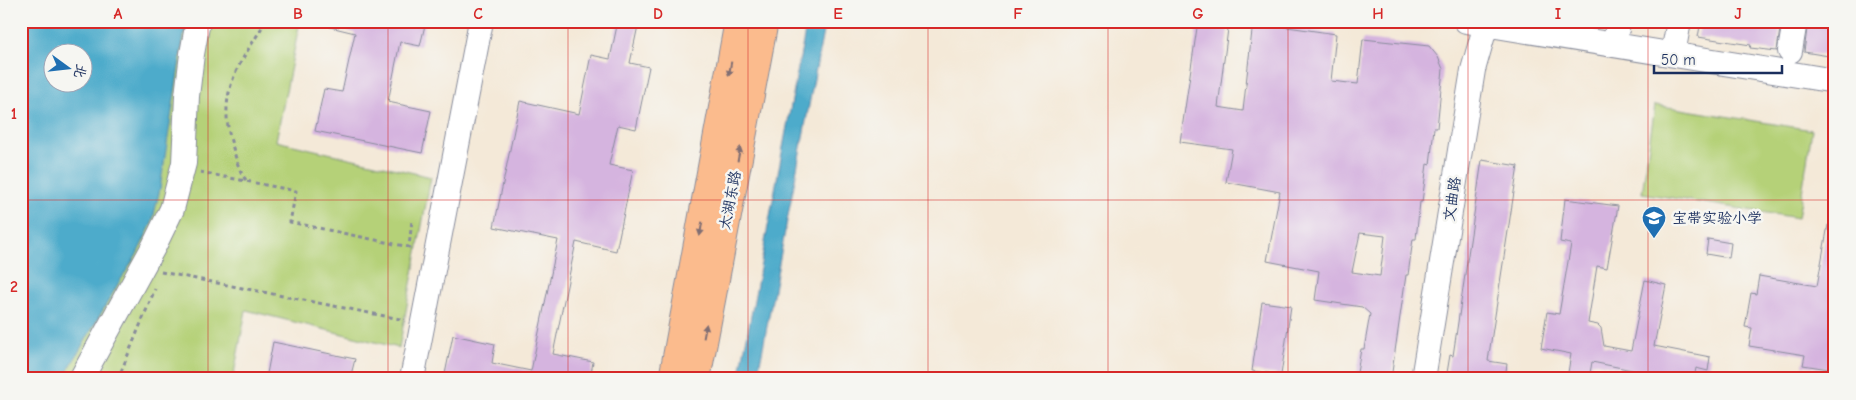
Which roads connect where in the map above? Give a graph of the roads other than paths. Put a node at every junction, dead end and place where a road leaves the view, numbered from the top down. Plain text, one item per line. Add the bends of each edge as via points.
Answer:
1 (198, 21) edge
2 (481, 21) edge
3 (739, 21) edge
4 (764, 21) edge
5 (1618, 21) edge
6 (1679, 21) edge
7 (1795, 21) edge
8 (1480, 22) edge
9 (1545, 27) edge
10 (1615, 45) junction
11 (1790, 51) dead end
12 (1673, 54) junction
13 (1835, 81) edge
14 (81, 379) edge
15 (412, 379) edge
16 (673, 379) edge
17 (696, 379) edge
18 (1422, 379) edge

1 - 14 street via 187,96 182,168 172,209 152,270
2 - 15 street
3 -> 16 main road, 太湖东路
17 -> 4 main road, 太湖东路
5 - 10 street
6 - 12 street
7 - 11 street
8 - 9 street
8 - 18 street, 文曲路
9 - 10 street
10 - 12 street
12 - 13 street

